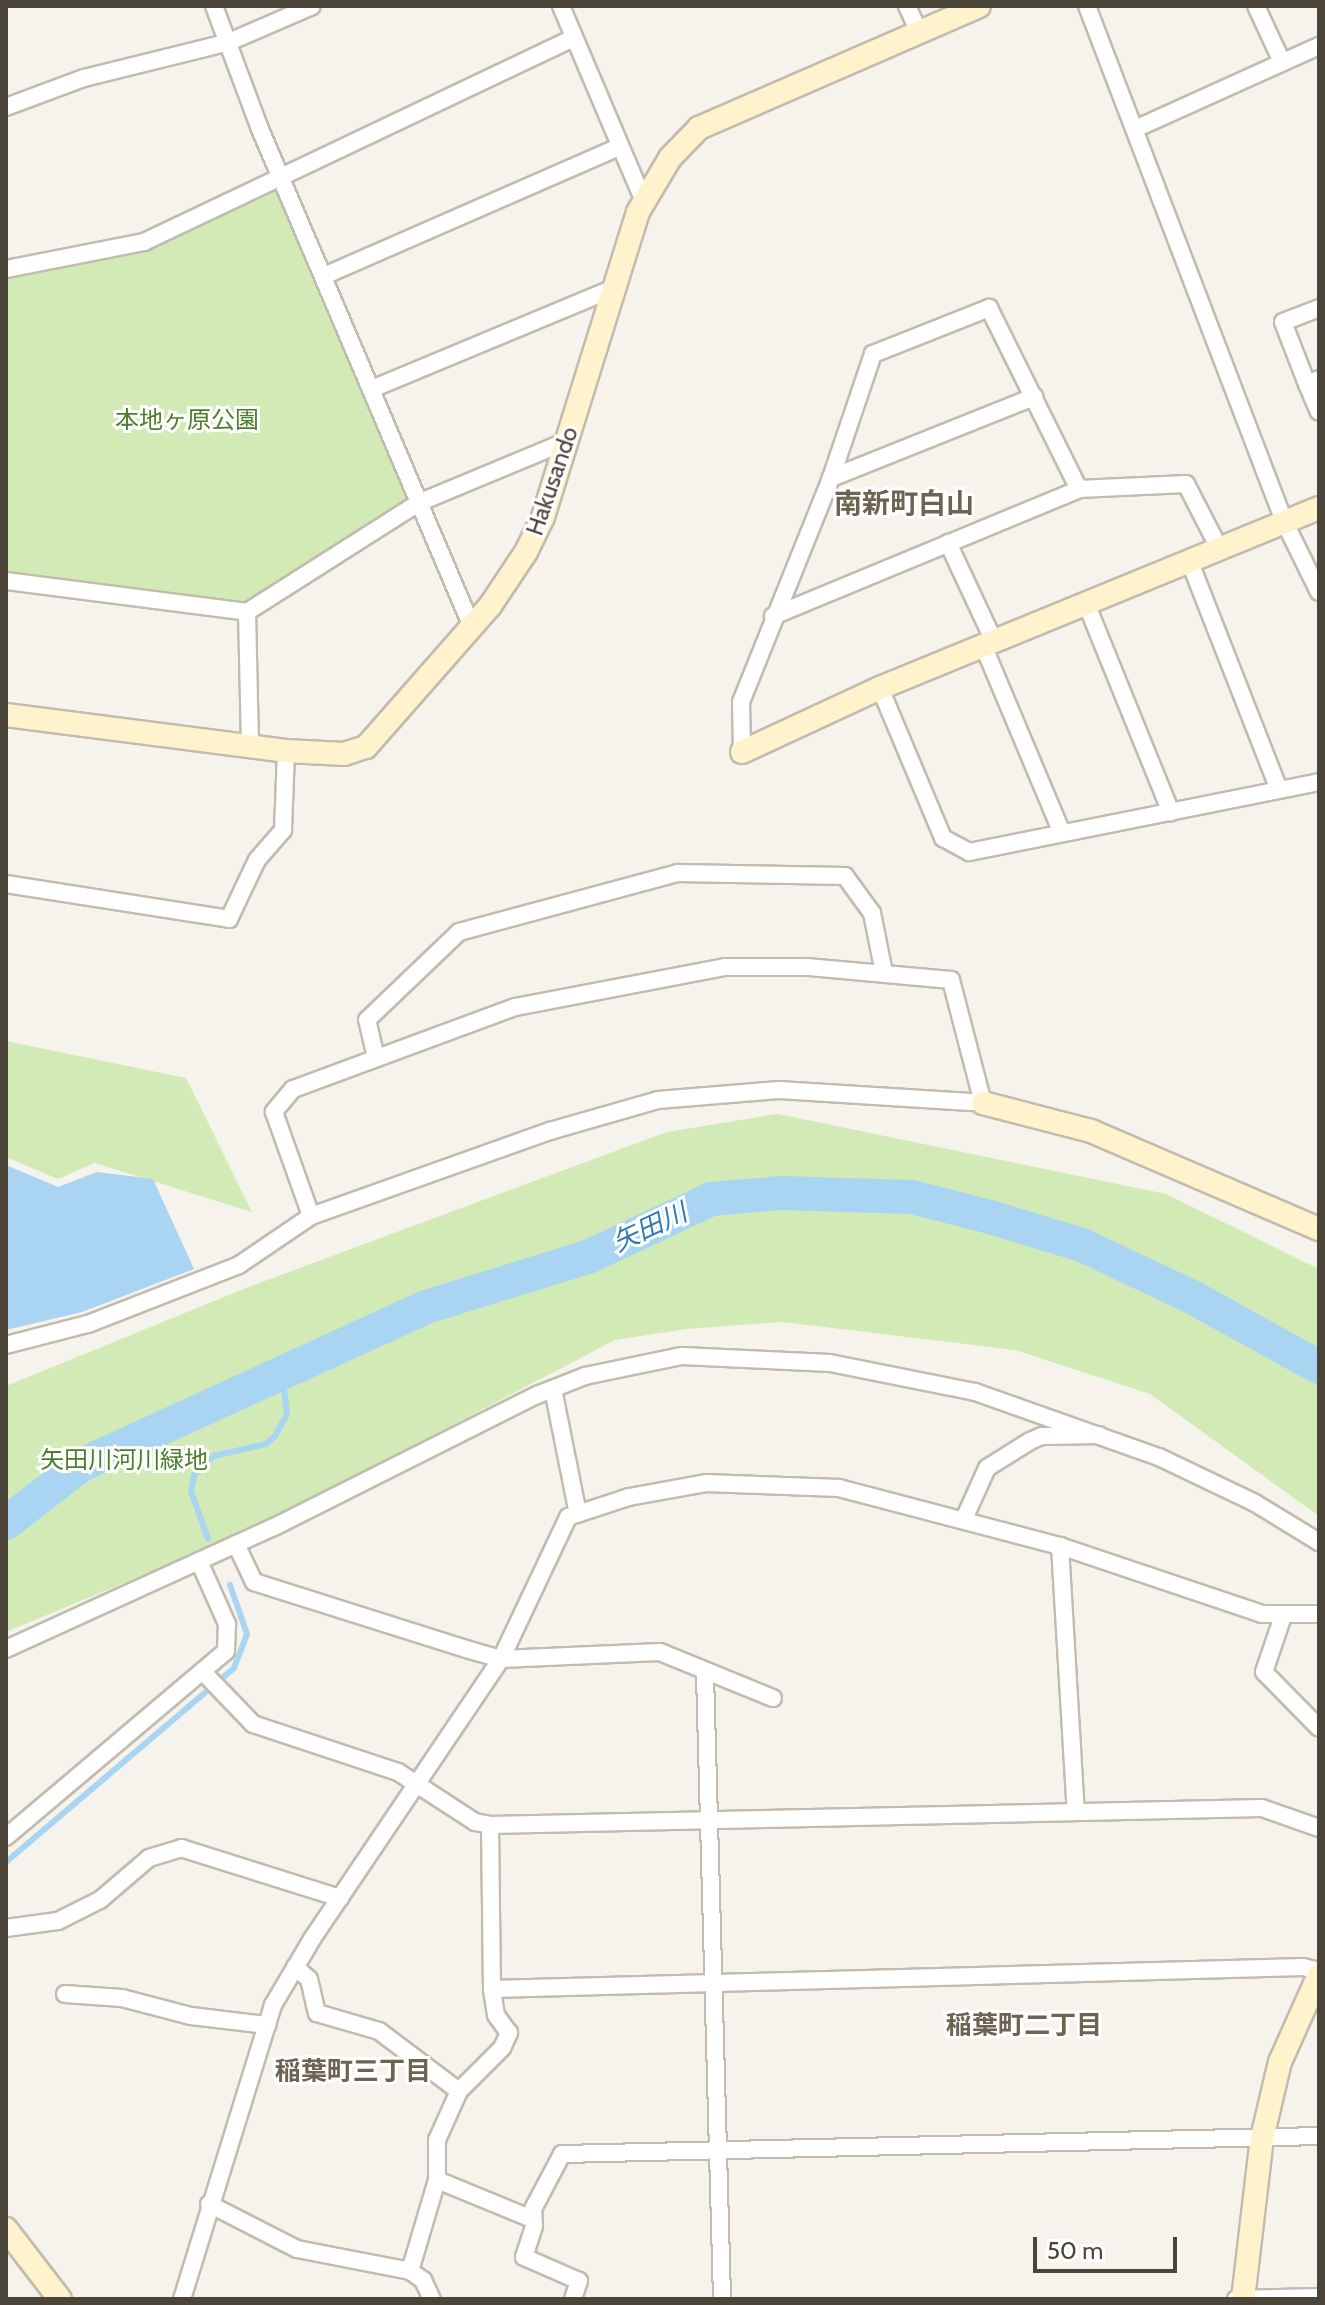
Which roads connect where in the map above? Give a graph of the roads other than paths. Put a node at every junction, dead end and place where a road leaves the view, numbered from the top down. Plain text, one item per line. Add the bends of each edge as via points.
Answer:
1 (214, 6) edge
2 (312, 6) edge
3 (561, 6) edge
4 (907, 6) edge
5 (979, 6) edge
6 (1087, 6) edge
7 (1256, 6) edge
8 (919, 32) junction
9 (574, 38) junction
10 (229, 42) junction
11 (1319, 46) edge
12 (1282, 62) junction
13 (6, 107) edge
14 (1135, 129) junction
15 (619, 147) junction
16 (284, 179) junction
17 (644, 202) junction
18 (6, 269) edge
19 (326, 275) junction
20 (614, 288) junction
21 (1319, 308) edge
22 (1313, 381) edge
23 (374, 388) junction
24 (1034, 397) junction
25 (1319, 412) edge
26 (567, 441) junction
27 (831, 478) junction
28 (1079, 489) junction
29 (418, 503) junction
30 (1319, 508) edge
31 (1284, 521) junction
32 (948, 543) junction
33 (1219, 548) junction
34 (1189, 560) junction
35 (6, 581) edge
36 (1319, 592) edge
37 (1086, 603) junction
38 (247, 612) junction
39 (773, 616) junction
40 (472, 627) junction
41 (988, 643) junction
42 (880, 688) junction
43 (6, 715) edge
44 (250, 743) junction
45 (286, 751) junction
46 (742, 752) joint
47 (1319, 782) edge
48 (1279, 790) junction
49 (1171, 812) junction
50 (1062, 833) junction
51 (6, 884) edge
52 (884, 973) junction
53 (376, 1058) junction
54 (983, 1103) junction
55 (311, 1216) junction
56 (1319, 1229) edge
57 (6, 1345) edge
58 (553, 1389) junction
59 (1101, 1434) junction
60 (578, 1514) junction
61 (964, 1519) junction
62 (1319, 1542) edge
63 (236, 1544) junction
64 (1060, 1546) junction
65 (199, 1561) junction
66 (1319, 1614) edge
67 (1283, 1616) junction
68 (6, 1649) edge
69 (501, 1659) junction
70 (705, 1674) junction
71 (206, 1676) junction
72 (773, 1698) dead end
73 (1319, 1728) edge
74 (416, 1783) junction
75 (1076, 1812) junction
76 (709, 1820) junction
77 (490, 1825) junction
78 (1319, 1828) edge
79 (6, 1837) edge
80 (340, 1898) junction
81 (6, 1928) edge
82 (295, 1967) junction
83 (1319, 1973) edge
84 (714, 1982) junction
85 (492, 1989) junction
86 (65, 1994) dead end
87 (267, 2025) junction
88 (459, 2091) junction
89 (1319, 2136) edge
90 (1262, 2138) junction
91 (720, 2150) junction
92 (437, 2180) junction
93 (209, 2204) junction
94 (532, 2219) junction
95 (6, 2229) edge
96 (410, 2271) junction
97 (1319, 2297) edge
98 (60, 2299) edge
99 (182, 2299) edge
100 (432, 2299) edge
101 (573, 2299) edge
102 (722, 2299) edge
103 (1236, 2299) edge
104 (1243, 2299) edge

1 - 10 street
2 - 10 street
3 - 9 street
4 - 8 street
5 - 8 street, Hakusando
6 - 14 street
7 - 12 street
8 - 17 street, Hakusando via 699,128 670,158
9 - 15 street
9 - 16 street
10 - 13 street via 84,78
10 - 16 street
11 - 12 street
12 - 14 street
14 - 31 street
15 - 17 street
15 - 19 street
16 - 18 street via 144,242
16 - 19 street
17 - 20 street, Hakusando
19 - 23 street
20 - 23 street
20 - 26 street, Hakusando
21 - 22 street via 1283,322
22 - 25 street
23 - 29 street
24 - 27 street
24 - 27 street via 989,308 888,348 873,354
24 - 28 street
26 - 29 street
26 - 40 street, Hakusando via 526,552
27 - 39 street
28 - 32 street
28 - 33 street via 1186,484
29 - 38 street
29 - 40 street
30 - 31 street
31 - 33 street
31 - 36 street
32 - 39 street
32 - 41 street
33 - 34 street
34 - 37 street
34 - 48 street
35 - 38 street
37 - 41 street
37 - 49 street
38 - 44 street
39 - 46 street via 741,702
40 - 45 street, Hakusando via 366,747 344,754
41 - 42 street
41 - 50 street
42 - 46 street
42 - 50 street via 943,838 969,852
43 - 44 street, Hakusando
44 - 45 street, Hakusando
45 - 51 street via 283,830 257,860 229,919
47 - 48 street
48 - 49 street
49 - 50 street
52 - 53 street via 725,967 515,1007
52 - 53 street via 872,913 845,876 678,873 459,932 367,1020
52 - 54 street via 951,980
53 - 55 street via 293,1089 274,1112
54 - 55 street via 779,1090 658,1100 550,1131
54 - 56 street via 1091,1131
55 - 57 street via 239,1265 88,1324
58 - 59 street via 585,1376 682,1356 777,1357 876,1370 975,1392
58 - 60 street
58 - 63 street
59 - 61 street via 1030,1441 987,1468
59 - 62 street via 1255,1503
60 - 61 street via 668,1488 762,1482 839,1488
60 - 69 street via 568,1517
61 - 64 street
63 - 65 street
63 - 69 street via 254,1582
64 - 67 street via 1262,1614
64 - 75 street
65 - 68 street
65 - 71 street via 229,1640
66 - 67 street
67 - 73 street via 1264,1672
69 - 70 street via 660,1652
69 - 74 street
70 - 72 street via 726,1676
70 - 76 street
71 - 74 street via 253,1724
71 - 79 street
74 - 77 street via 475,1822
74 - 80 street
75 - 76 street
75 - 78 street via 1262,1808
76 - 77 street
76 - 84 street
77 - 85 street
80 - 81 street via 181,1848 149,1858 100,1900 58,1921
80 - 82 street
82 - 87 street
82 - 88 street via 309,1979 317,2013 379,2031
83 - 84 street via 1303,1967
83 - 90 street via 1280,2062
84 - 85 street
84 - 91 street
85 - 88 street via 496,2015 509,2033 502,2048
86 - 87 street via 122,1998 191,2016
87 - 93 street
88 - 92 street via 437,2140
89 - 90 street
90 - 91 street
90 - 104 street
91 - 94 street via 562,2154 551,2168
91 - 102 street
92 - 94 street
92 - 96 street
93 - 96 street via 297,2249
93 - 99 street
94 - 101 street via 524,2257 579,2281
95 - 98 street
96 - 100 street via 423,2280
97 - 104 street
103 - 104 street

